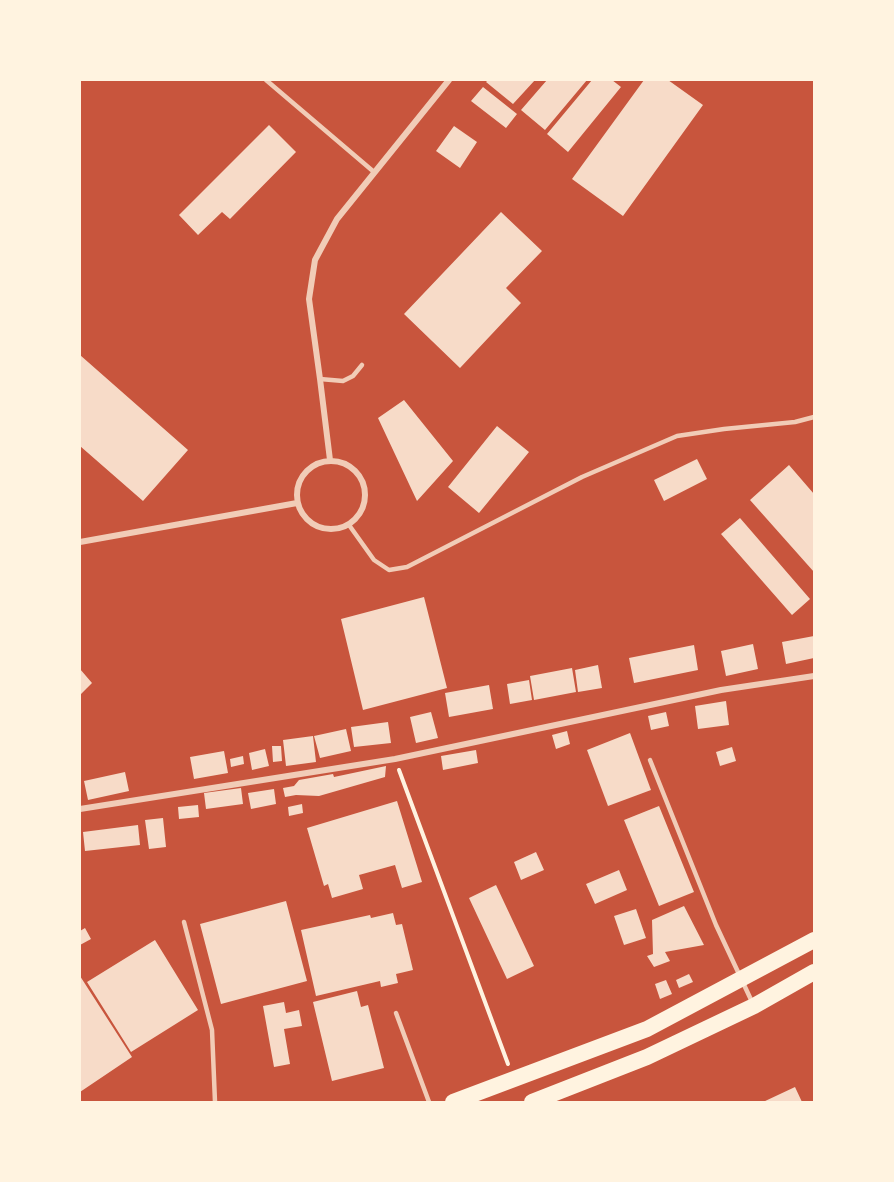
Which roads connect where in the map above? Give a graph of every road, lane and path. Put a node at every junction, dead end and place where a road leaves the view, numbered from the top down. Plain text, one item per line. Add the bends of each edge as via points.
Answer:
1 (266, 80) edge
2 (449, 80) edge
3 (374, 172) junction
4 (362, 365) dead end
5 (320, 379) junction
6 (814, 417) edge
7 (330, 460) junction
8 (297, 503) junction
9 (349, 525) junction
10 (80, 542) edge
11 (814, 676) edge
12 (395, 759) junction
13 (650, 760) dead end
14 (80, 809) edge
15 (184, 922) dead end
16 (814, 940) edge
17 (814, 972) edge
18 (742, 979) junction
19 (754, 1006) junction
20 (396, 1013) dead end
21 (513, 1079) junction
22 (215, 1102) edge
23 (429, 1102) edge
24 (453, 1102) edge
25 (532, 1102) edge

1 - 3 lane
2 - 3 street
3 - 5 street via 337,219 315,260 309,299
4 - 5 lane via 343,381
5 - 7 street
6 - 9 lane via 677,436 582,477 407,567 389,570 374,560
7 - 8 street via 304,474
7 - 9 street via 352,467 364,485 363,508
8 - 9 street via 302,515 323,529
8 - 10 street
11 - 12 street via 721,690
12 - 14 street
12 - 21 path
13 - 18 lane via 716,925
15 - 22 lane via 212,1030
16 - 18 highway
17 - 19 highway
18 - 19 lane
18 - 21 highway via 647,1029
19 - 25 highway via 647,1057
20 - 23 lane
21 - 24 highway

